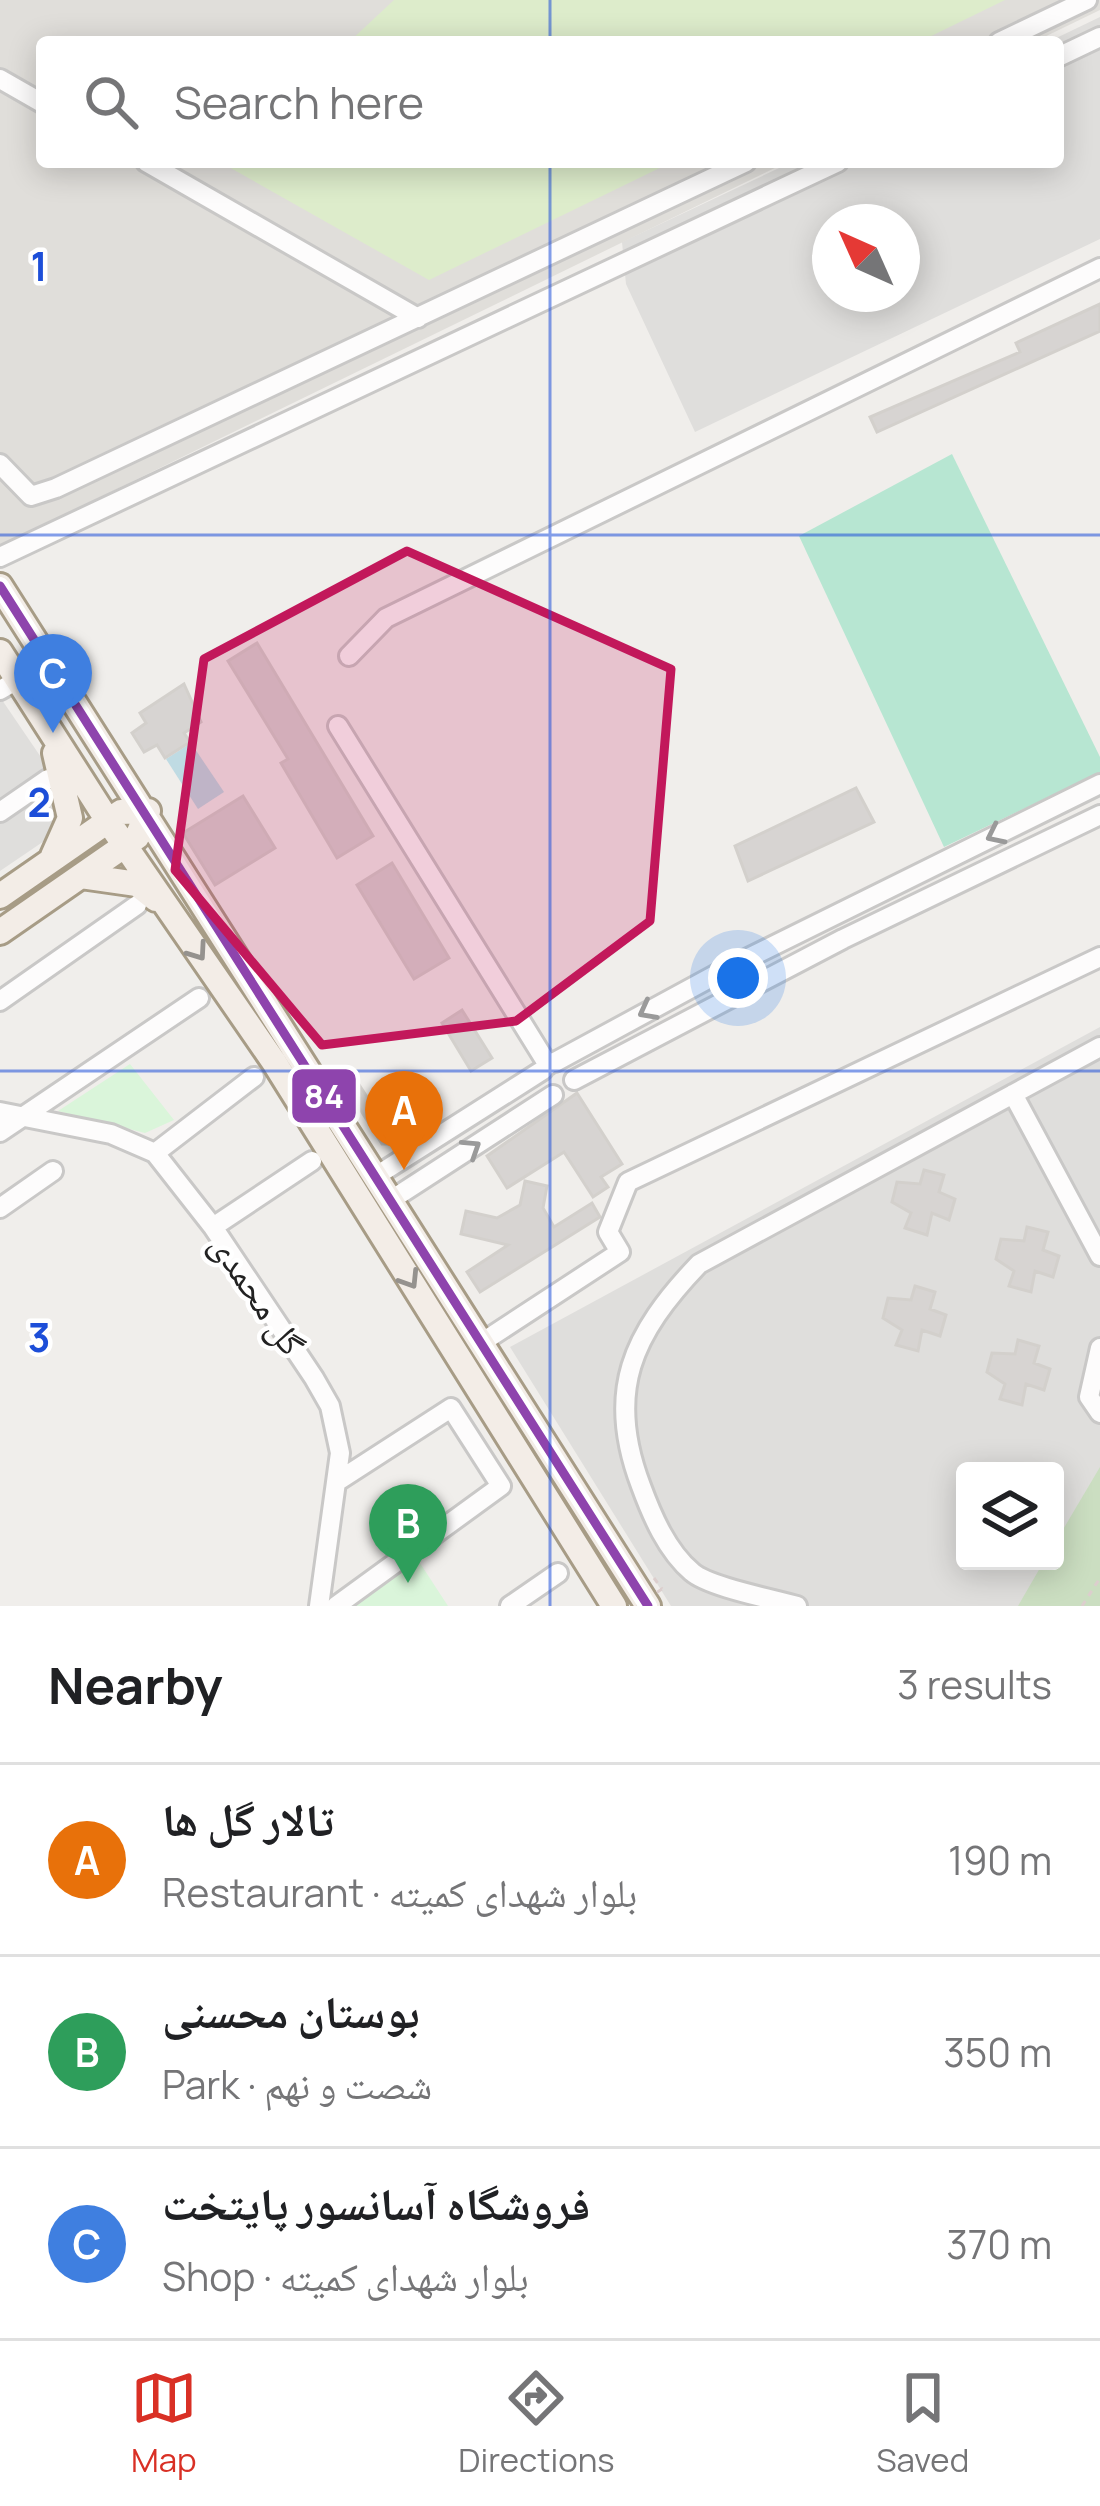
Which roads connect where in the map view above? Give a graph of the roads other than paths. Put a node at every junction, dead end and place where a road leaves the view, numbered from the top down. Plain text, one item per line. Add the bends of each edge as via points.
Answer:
1 (1087, 0) edge
2 (1012, 36) edge
3 (1100, 38) edge
4 (1064, 54) edge
5 (0, 79) edge
6 (36, 100) edge
7 (156, 168) edge
8 (733, 168) edge
9 (825, 168) edge
10 (1100, 268) edge
11 (418, 318) junction
12 (0, 464) edge
13 (0, 557) edge
14 (0, 586) edge
15 (0, 652) edge
16 (349, 656) dead end
17 (338, 726) dead end
18 (50, 734) junction
19 (48, 779) dead end
20 (1100, 784) edge
21 (148, 811) junction
22 (0, 812) edge
23 (1100, 815) edge
24 (102, 826) junction
25 (119, 850) junction
26 (47, 864) junction
27 (81, 876) junction
28 (0, 896) edge
29 (137, 905) dead end
30 (166, 906) junction
31 (842, 910) junction
32 (0, 932) edge
33 (853, 934) junction
34 (1100, 957) edge
35 (200, 998) dead end
36 (0, 1001) edge
37 (1100, 1047) edge
38 (549, 1066) junction
39 (254, 1077) dead end
40 (574, 1080) junction
41 (1013, 1094) junction
42 (553, 1095) junction
43 (0, 1112) edge
44 (20, 1118) junction
45 (0, 1132) edge
46 (155, 1153) junction
47 (311, 1161) dead end
48 (53, 1172) dead end
49 (376, 1176) junction
50 (391, 1200) junction
51 (0, 1208) edge
52 (213, 1227) junction
53 (1100, 1256) edge
54 (481, 1343) junction
55 (1100, 1348) edge
56 (1100, 1413) edge
57 (338, 1481) junction
58 (558, 1573) dead end
59 (753, 1593) junction
60 (655, 1598) edge
61 (319, 1606) edge
62 (336, 1606) edge
63 (510, 1606) edge
64 (614, 1606) edge
65 (732, 1606) edge
66 (797, 1606) edge

1 - 2 street
3 - 4 street
5 - 6 street
7 - 11 street
8 - 11 street
9 - 13 street
10 - 16 street via 386,618
11 - 12 street via 56,488 31,496
14 - 21 main road
15 - 18 main road
17 - 38 street
18 - 24 main road
18 - 26 main road via 70,827
19 - 22 street
20 -> 31 street
21 - 24 main road via 121,812
21 - 25 main road via 137,837
21 - 49 main road
23 - 33 street
24 - 25 main road
24 - 26 main road
25 - 27 main road
25 - 30 main road
26 - 28 main road
27 - 30 main road via 137,884
27 - 32 main road
29 - 36 street
30 -> 64 main road via 274,1062
31 - 33 street
31 -> 38 street
33 - 40 street
34 - 54 street via 628,1182 608,1232 620,1252
35 - 44 street
37 - 41 street
38 - 40 street via 571,1069
38 - 42 street via 542,1085
38 - 49 street
39 - 46 street
40 - 42 street
41 - 53 street
41 - 59 street via 699,1264 656,1310 627,1371 624,1442 654,1522 694,1575
50 -> 42 street
43 - 44 street
44 - 45 street
44 - 46 street via 111,1134
46 - 52 street, گل محمدی
47 - 52 street
48 - 51 street
49 - 50 main road
50 - 54 main road
52 - 57 street, گل محمدی via 330,1406
54 - 60 main road
55 - 56 street via 1089,1397
57 - 61 street, گل محمدی
57 - 62 street via 451,1408 502,1486
58 - 63 street
59 - 65 street
59 - 66 street

